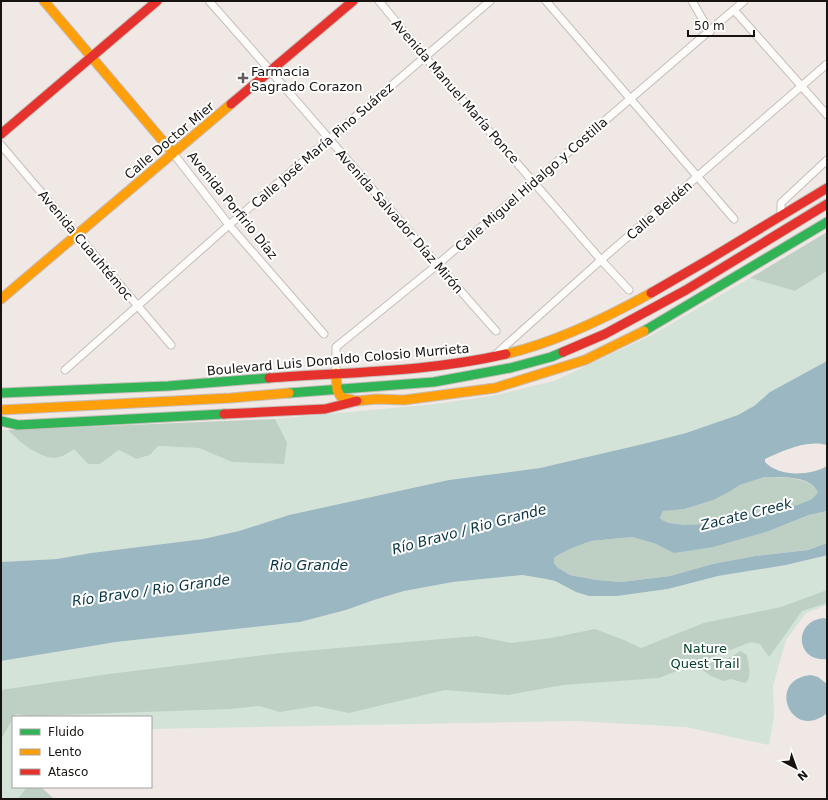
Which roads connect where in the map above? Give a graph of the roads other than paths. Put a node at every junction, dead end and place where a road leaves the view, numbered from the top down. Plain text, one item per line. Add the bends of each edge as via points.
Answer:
1 (44, 1) edge
2 (157, 1) edge
3 (209, 1) edge
4 (353, 1) edge
5 (379, 1) edge
6 (490, 1) edge
7 (546, 1) edge
8 (692, 1) edge
9 (744, 1) edge
10 (734, 10) junction
11 (710, 32) junction
12 (91, 56) junction
13 (425, 57) junction
14 (827, 64) edge
15 (271, 71) junction
16 (801, 86) junction
17 (630, 99) junction
18 (827, 115) edge
19 (1, 134) edge
20 (329, 139) junction
21 (1, 145) edge
22 (173, 153) junction
23 (827, 160) edge
24 (697, 177) junction
25 (534, 181) junction
26 (827, 188) edge
27 (827, 204) edge
28 (781, 215) junction
29 (734, 219) dead end
30 (827, 222) edge
31 (229, 225) junction
32 (77, 235) junction
33 (601, 260) junction
34 (437, 265) junction
35 (629, 290) dead end
36 (1, 299) edge
37 (137, 305) junction
38 (496, 331) dead end
39 (324, 334) dead end
40 (171, 344) dead end
41 (492, 357) junction
42 (65, 370) dead end
43 (336, 373) junction
44 (337, 390) junction
45 (1, 393) edge
46 (357, 402) junction
47 (1, 410) edge
48 (1, 421) edge
49 (18, 425) junction
50 (1, 426) edge

1 - 12 main road, Avenida Porfirio Díaz
2 - 12 main road
3 - 15 street, Avenida Salvador Díaz Mirón
4 - 15 main road, Calle Doctor Mier
5 - 13 street, Avenida Manuel María Ponce
6 - 13 street, Calle José María Pino Suárez
7 - 17 street
8 - 11 street
9 - 10 street, Calle Miguel Hidalgo y Costilla
10 - 11 street, Calle Miguel Hidalgo y Costilla
10 - 16 street
11 - 17 street, Calle Miguel Hidalgo y Costilla
12 - 19 main road
12 - 22 main road, Avenida Porfirio Díaz
13 - 20 street, Calle José María Pino Suárez
13 - 25 street, Avenida Manuel María Ponce
14 - 16 street, Calle Beldén
15 - 20 street, Avenida Salvador Díaz Mirón
15 - 22 main road, Calle Doctor Mier
16 - 18 street
16 - 24 street, Calle Beldén
17 - 24 street
17 - 25 street, Calle Miguel Hidalgo y Costilla
20 - 31 street, Calle José María Pino Suárez
20 - 34 street, Avenida Salvador Díaz Mirón
21 - 32 street, Avenida Cuauhtémoc
22 - 31 street, Avenida Porfirio Díaz
22 - 32 main road, Calle Doctor Mier
23 - 28 street via 781,203
24 - 29 street
24 - 33 street, Calle Beldén
25 - 33 street, Avenida Manuel María Ponce
25 - 34 street, Calle Miguel Hidalgo y Costilla
26 - 28 main road, Boulevard Luis Donaldo Colosio Murrieta
27 - 44 main road via 636,318 551,357 452,380
28 - 41 main road, Boulevard Luis Donaldo Colosio Murrieta via 629,306 566,335
30 - 46 main road via 649,328 585,360 495,388 404,400 376,399
31 - 37 street, Calle José María Pino Suárez
31 - 39 street, Avenida Porfirio Díaz
32 - 36 main road, Calle Doctor Mier
32 - 37 street, Avenida Cuauhtémoc
33 - 35 street, Avenida Manuel María Ponce
33 - 41 street, Calle Beldén
34 - 38 street, Avenida Salvador Díaz Mirón
34 - 43 street, Calle Miguel Hidalgo y Costilla via 336,346
37 - 40 street, Avenida Cuauhtémoc
37 - 42 street, Calle José María Pino Suárez
41 - 43 main road, Boulevard Luis Donaldo Colosio Murrieta via 455,365
43 - 44 main road
43 - 45 main road, Boulevard Luis Donaldo Colosio Murrieta via 168,386
44 - 46 main road via 341,397
44 - 47 main road
46 - 49 main road via 325,409
48 - 49 main road
49 - 50 main road

